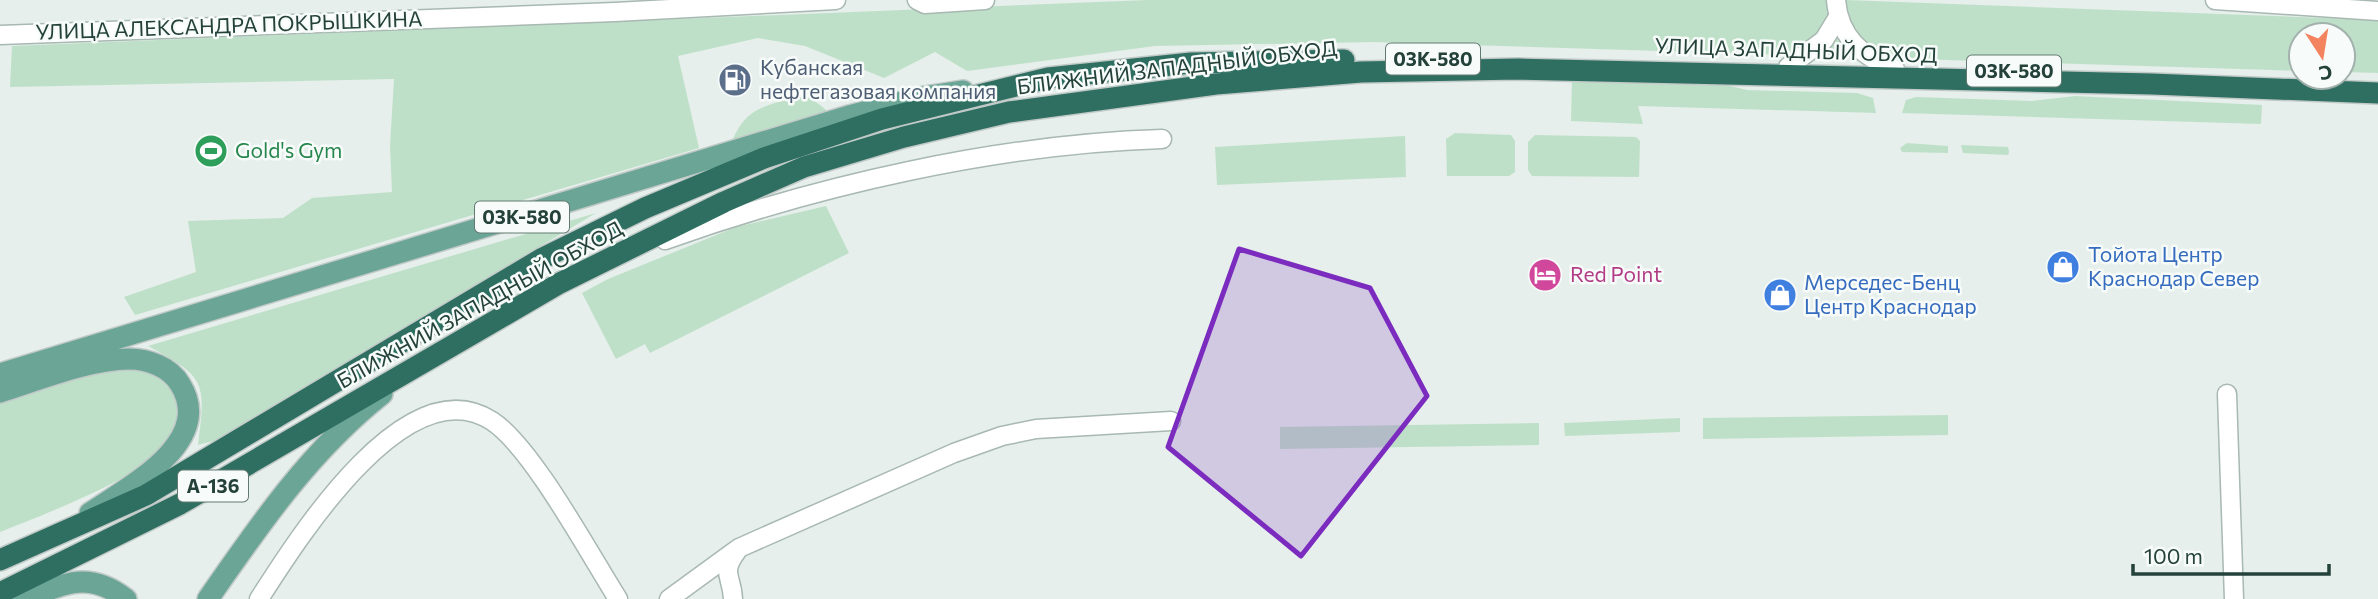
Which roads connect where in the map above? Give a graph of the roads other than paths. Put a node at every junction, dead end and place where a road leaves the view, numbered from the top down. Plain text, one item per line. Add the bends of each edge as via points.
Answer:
1 (836, 0) edge
2 (917, 0) edge
3 (985, 0) edge
4 (2215, 0) edge
5 (1837, 9) edge
6 (2378, 11) edge
7 (0, 35) edge
8 (1664, 62) joint
9 (1788, 67) junction
10 (1895, 69) junction
11 (1633, 70) joint
12 (1048, 78) junction
13 (2378, 81) edge
14 (2378, 93) edge
15 (1163, 139) dead end
16 (596, 264) junction
17 (402, 343) joint
18 (419, 365) junction
19 (0, 374) edge
20 (0, 392) edge
21 (2227, 394) dead end
22 (1171, 421) dead end
23 (51, 540) junction
24 (739, 548) junction
25 (0, 560) edge
26 (0, 593) edge
27 (23, 599) edge
28 (126, 599) edge
29 (208, 599) edge
30 (258, 599) edge
31 (618, 599) edge
32 (668, 599) edge
33 (733, 599) edge
34 (2234, 599) edge

1 - 7 street, УЛИЦА АЛЕКСАНДРА ПОКРЫШКИНА
2 - 3 street via 925,4
4 - 6 street
5 - 9 street via 1824,40
5 - 10 street via 1850,42 1875,62
8 - 9 highway, УЛИЦА ЗАПАДНЫЙ ОБХОД / 03К-580
8 - 12 highway, БЛИЖНИЙ ЗАПАДНЫЙ ОБХОД / 03К-580 via 1465,58 1203,63
9 - 10 highway, УЛИЦА ЗАПАДНЫЙ ОБХОД / 03К-580
10 - 13 highway, УЛИЦА ЗАПАДНЫЙ ОБХОД / 03К-580
11 - 14 highway, УЛИЦА ЗАПАДНЫЙ ОБХОД / 03К-580
11 - 16 highway, БЛИЖНИЙ ЗАПАДНЫЙ ОБХОД / 03К-580 via 1362,72 1216,84 1009,112 804,167
12 - 17 highway, 03К-580 via 882,119 705,181 541,259
12 - 19 main road, 03К-580 via 918,98 849,116
15 - 16 street via 1119,140 900,173 810,193
16 - 18 highway, БЛИЖНИЙ ЗАПАДНЫЙ ОБХОД / 03К-580
17 - 23 highway, А-136 via 146,495
18 - 26 highway, БЛИЖНИЙ ЗАПАДНЫЙ ОБХОД / А-136 via 180,504
18 - 29 main road, А-136 via 333,436 305,466
20 - 23 main road, А-136 via 99,363 133,359 167,370 184,389 187,413 177,446 147,475
21 - 34 street
22 - 24 street via 1069,425 1002,436 929,463
23 - 25 highway, А-136
24 - 32 street
24 - 33 street via 726,571
27 - 28 main road via 76,581 96,581
30 - 31 street via 303,532 374,452 426,414 454,410 494,422 525,454

